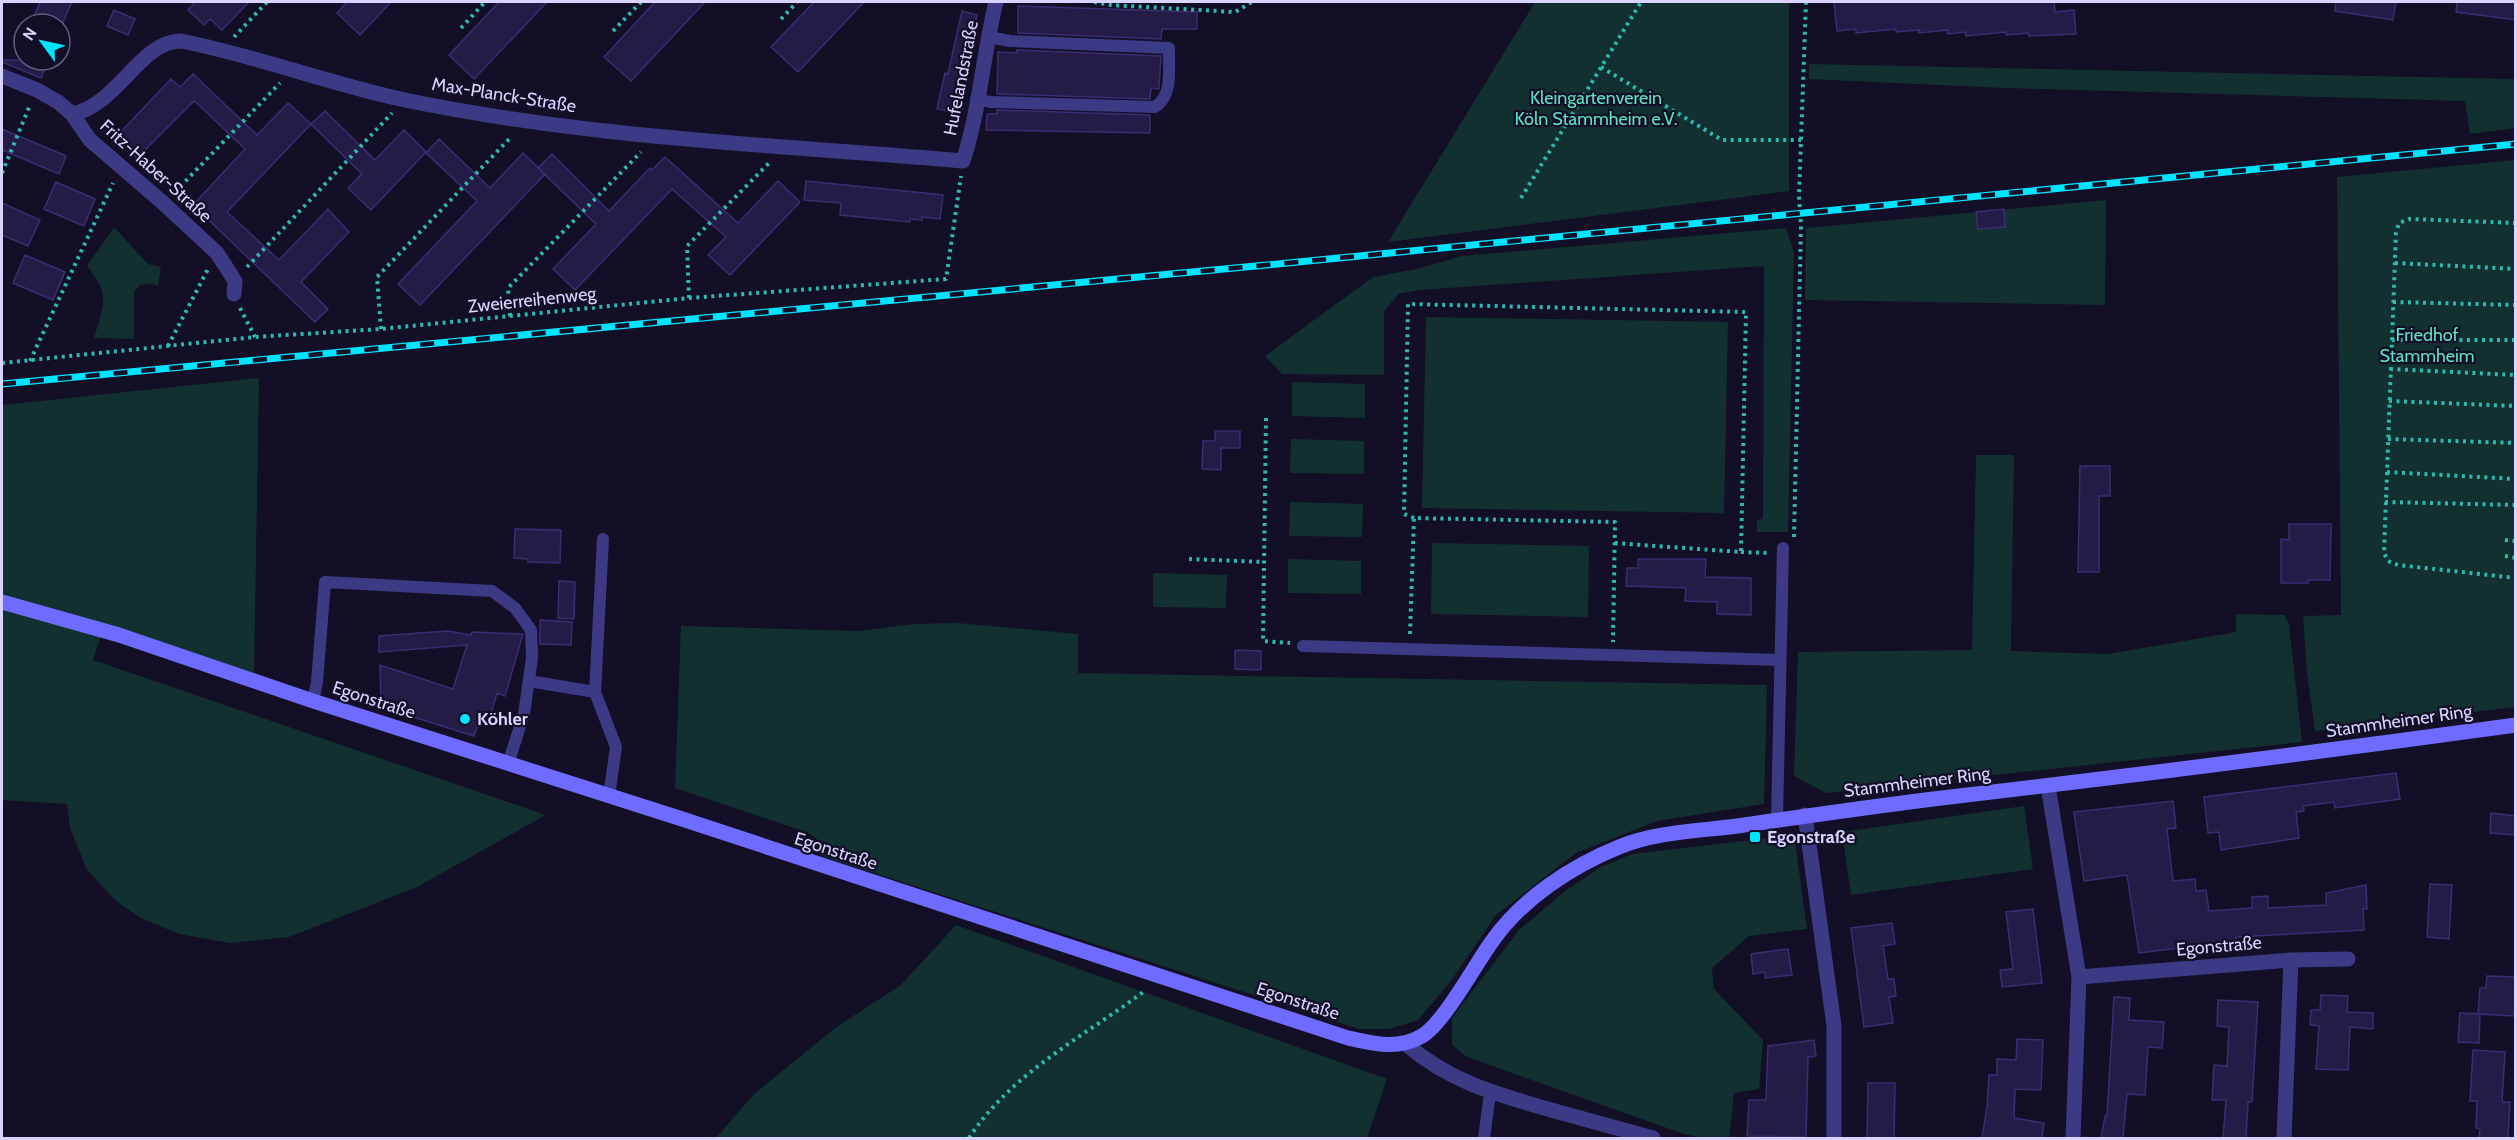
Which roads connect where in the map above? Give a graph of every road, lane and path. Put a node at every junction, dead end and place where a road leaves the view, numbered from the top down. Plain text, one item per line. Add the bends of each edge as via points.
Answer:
1 (267, 2) edge
2 (485, 2) edge
3 (641, 2) edge
4 (797, 2) edge
5 (996, 2) edge
6 (1094, 2) edge
7 (1252, 2) edge
8 (1641, 2) edge
9 (1806, 2) edge
10 (781, 19) dead end
11 (461, 28) dead end
12 (613, 32) dead end
13 (988, 37) junction
14 (221, 51) junction
15 (1601, 67) junction
16 (292, 70) junction
17 (2, 76) edge
18 (37, 90) junction
19 (976, 99) junction
20 (405, 100) junction
21 (72, 114) junction
22 (528, 120) junction
23 (656, 137) junction
24 (1801, 140) junction
25 (786, 146) junction
26 (963, 161) junction
27 (122, 166) junction
28 (2, 173) edge
29 (1521, 198) dead end
30 (164, 203) junction
31 (2516, 224) edge
32 (217, 253) junction
33 (2395, 263) junction
34 (2516, 269) edge
35 (234, 287) junction
36 (689, 298) junction
37 (2393, 302) junction
38 (2516, 304) edge
39 (510, 316) junction
40 (381, 329) junction
41 (255, 337) junction
42 (2392, 340) junction
43 (2516, 340) edge
44 (168, 346) junction
45 (29, 361) junction
46 (2, 363) edge
47 (2390, 369) junction
48 (2516, 375) edge
49 (2389, 401) junction
50 (2516, 406) edge
51 (1266, 418) dead end
52 (2388, 439) junction
53 (2516, 443) edge
54 (2386, 472) junction
55 (2516, 479) edge
56 (2385, 502) junction
57 (2516, 505) edge
58 (1414, 518) junction
59 (603, 539) dead end
60 (2505, 540) dead end
61 (2516, 541) edge
62 (1614, 543) junction
63 (1783, 551) junction
64 (1741, 552) junction
65 (2505, 556) dead end
66 (2516, 558) edge
67 (1189, 559) dead end
68 (1264, 562) junction
69 (2516, 578) edge
70 (2, 602) edge
71 (1302, 646) joint
72 (1409, 649) junction
73 (1612, 655) junction
74 (1780, 660) junction
75 (529, 681) junction
76 (595, 692) junction
77 (313, 701) junction
78 (2516, 725) edge
79 (508, 764) junction
80 (2048, 786) junction
81 (609, 796) junction
82 (1805, 815) junction
83 (1777, 819) junction
84 (2348, 959) dead end
85 (2291, 960) junction
86 (1155, 975) junction
87 (2079, 977) junction
88 (1406, 1044) junction
89 (1490, 1093) junction
90 (969, 1138) edge
91 (1484, 1138) edge
92 (1653, 1138) edge
93 (1834, 1138) edge
94 (2073, 1138) edge
95 (2284, 1138) edge

1 - 14 path
2 - 11 path
3 - 12 path
4 - 10 path
5 - 13 street, Hufelandstraße
6 - 7 path via 1235,12
8 - 15 path
9 - 24 path
13 - 19 street, Hufelandstraße
13 - 19 lane via 1169,48 1168,92 1155,107
14 - 16 street, Max-Planck-Straße
14 - 21 street, Max-Planck-Straße via 182,41 163,44 105,99
15 - 24 path via 1722,140
15 - 29 path
16 - 20 street, Max-Planck-Straße
16 - 30 path
17 - 18 street, Fritz-Haber-Straße
18 - 21 street, Fritz-Haber-Straße
18 - 28 path
19 - 26 street, Hufelandstraße via 972,135
20 - 22 street, Max-Planck-Straße
20 - 35 path
21 - 27 street, Fritz-Haber-Straße via 90,140
22 - 23 street, Max-Planck-Straße
22 - 40 path via 377,278
23 - 25 street, Max-Planck-Straße
23 - 39 path via 508,288
24 - 63 path via 1794,539
25 - 26 street, Max-Planck-Straße
25 - 36 path via 687,246
26 - 36 path, Zweierreihenweg via 946,279
27 - 30 street, Fritz-Haber-Straße
27 - 45 path
30 - 32 street, Fritz-Haber-Straße
31 - 33 path via 2410,219 2400,223 2396,233
32 - 35 street, Fritz-Haber-Straße
32 - 44 path
33 - 34 path
33 - 37 path
35 - 41 path
36 - 39 path, Zweierreihenweg
37 - 38 path
37 - 42 path
39 - 40 path, Zweierreihenweg
40 - 41 path, Zweierreihenweg
41 - 44 path, Zweierreihenweg
42 - 43 path
42 - 47 path
44 - 45 path, Zweierreihenweg
45 - 46 path, Zweierreihenweg
47 - 48 path
47 - 49 path
49 - 50 path
49 - 52 path
51 - 68 path
52 - 53 path
52 - 54 path
54 - 55 path
54 - 56 path
56 - 57 path
56 - 69 path via 2384,553 2388,561
58 - 62 path via 1615,522
58 - 64 path via 1404,514 1408,304 1746,312
58 - 72 path
59 - 76 lane
60 - 61 path
62 - 64 path
62 - 73 path
63 - 64 path
63 - 74 lane
65 - 66 path
67 - 68 path
68 - 71 path via 1263,641
70 - 77 street, Egonstraße via 119,635
71 - 72 lane
72 - 73 lane
73 - 74 lane
74 - 83 lane
75 - 76 lane
75 - 77 lane via 531,630 515,608 492,591 325,582
75 - 79 lane via 524,714
76 - 81 lane via 616,747
77 - 79 street, Egonstraße
78 - 80 street, Stammheimer Ring
79 - 81 street, Egonstraße
80 - 82 street, Stammheimer Ring
80 - 87 street
81 - 86 street, Egonstraße
82 - 83 street, Stammheimer Ring
82 - 93 street via 1834,1026
83 - 88 street, Stammheimer Ring via 1621,846 1567,873 1516,914 1496,936 1437,1021 1425,1035
84 - 85 street, Egonstraße
85 - 87 street, Egonstraße
85 - 95 street
86 - 88 street, Egonstraße via 1348,1038 1382,1045
86 - 90 path via 1146,991 1010,1089
87 - 94 street
88 - 89 street via 1454,1078
89 - 91 lane
89 - 92 street

